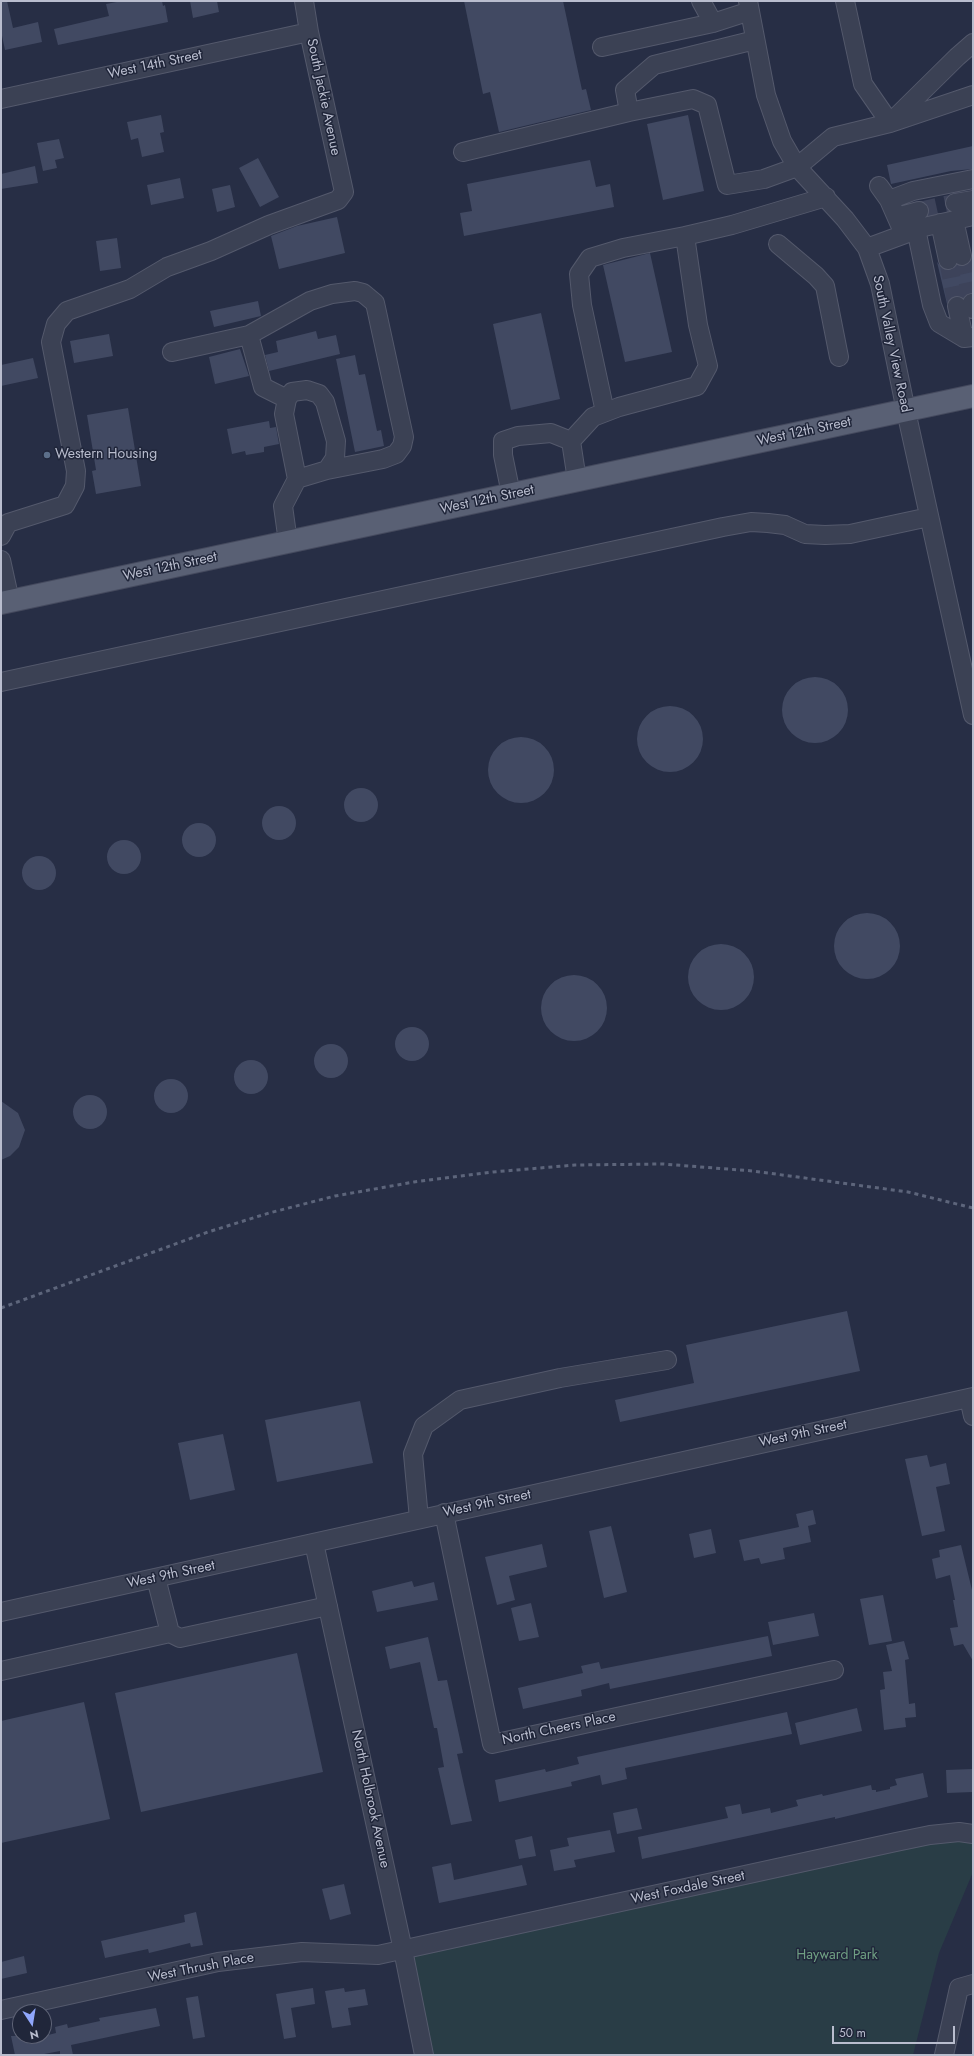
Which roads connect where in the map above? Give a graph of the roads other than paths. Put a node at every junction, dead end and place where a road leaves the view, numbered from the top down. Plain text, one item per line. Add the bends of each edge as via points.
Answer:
1 (304, 1) edge
2 (701, 1) edge
3 (845, 1) edge
4 (749, 6) edge
5 (714, 24) junction
6 (309, 32) junction
7 (755, 40) junction
8 (973, 43) edge
9 (602, 47) dead end
10 (973, 95) edge
11 (1, 99) edge
12 (629, 112) junction
13 (890, 123) junction
14 (463, 152) dead end
15 (797, 167) junction
16 (973, 179) edge
17 (879, 186) dead end
18 (826, 197) junction
19 (889, 200) junction
20 (919, 211) tunnel mouth
21 (963, 215) edge
22 (897, 217) junction
23 (910, 232) junction
24 (685, 236) junction
25 (778, 244) dead end
26 (867, 248) junction
27 (955, 258) tunnel mouth
28 (967, 306) tunnel mouth
29 (249, 335) junction
30 (969, 338) edge
31 (172, 352) dead end
32 (839, 357) dead end
33 (973, 396) edge
34 (287, 399) junction
35 (906, 411) junction
36 (605, 412) junction
37 (571, 441) junction
38 (327, 470) junction
39 (297, 479) junction
40 (577, 480) junction
41 (511, 494) junction
42 (929, 517) junction
43 (1, 536) edge
44 (288, 542) junction
45 (1, 560) edge
46 (5, 602) edge
47 (1, 682) edge
48 (973, 715) edge
49 (667, 1360) dead end
50 (971, 1398) edge
51 (973, 1416) edge
52 (444, 1513) junction
53 (419, 1519) junction
54 (314, 1543) junction
55 (156, 1578) junction
56 (328, 1606) junction
57 (1, 1612) edge
58 (170, 1633) junction
59 (834, 1670) dead end
60 (1, 1671) edge
61 (973, 1834) edge
62 (403, 1950) junction
63 (973, 1984) edge
64 (1, 2010) edge
65 (424, 2055) edge
66 (944, 2055) edge

1 - 6 street, South Jackie Avenue
2 - 5 street
3 - 13 street via 863,84
4 - 5 street
4 - 7 street, South Valley View Road
5 - 9 street
6 - 11 street, West 14th Street
6 - 43 street, South Jackie Avenue via 344,192 338,200 269,224 211,251 167,267 130,289 67,311 56,324 51,342 76,471 75,486 65,505 8,523
7 - 12 street via 654,65 625,90
7 - 15 street, South Valley View Road via 766,95 782,140
8 - 13 street
10 - 13 street
12 - 14 street
12 - 15 street via 693,99 707,105 727,185 764,179
13 - 15 street via 833,137
15 - 18 street, South Valley View Road
16 - 19 street
17 - 19 street
18 - 24 street
18 - 26 street, South Valley View Road
19 - 22 street
20 - 22 street
21 - 23 street
21 - 27 street
22 - 23 street
23 - 26 street
23 - 30 street via 939,323
24 - 36 street via 698,325 708,366 696,386
24 - 36 street via 623,248 590,258 579,274 582,304
25 - 32 street via 825,286
26 - 35 street, South Valley View Road via 880,284
28 - 30 street
29 - 31 street
29 - 34 street via 263,387
29 - 38 street via 310,301 332,294 355,291 363,293 375,303 404,437 402,446 396,454 384,459
33 - 35 main road, West 12th Street
34 - 38 street via 292,392 307,390 319,394 326,402 336,442 335,458
34 - 39 street via 284,414
35 - 40 main road, West 12th Street
35 - 42 street, South Valley View Road
36 - 37 street via 592,417
37 - 40 street
37 - 41 street via 551,433 518,436 503,441 503,456
38 - 39 street
39 - 44 street via 283,506
40 - 41 main road, West 12th Street
41 - 44 main road, West 12th Street
42 - 47 street via 850,534 825,535 806,534 785,525 751,522
42 - 48 street, South Valley View Road
44 - 46 main road, West 12th Street
45 - 46 street
49 - 53 street via 560,1378 460,1400 424,1426 413,1454
50 - 51 street
50 - 52 street, West 9th Street
52 - 53 street, West 9th Street
52 - 59 street, North Cheers Place via 492,1744
53 - 54 street, West 9th Street
54 - 55 street, West 9th Street
54 - 56 street, North Holbrook Avenue
55 - 57 street, West 9th Street
55 - 58 street
56 - 58 street via 180,1638
56 - 62 street, North Holbrook Avenue
58 - 60 street
61 - 62 street, West Foxdale Street via 959,1832 930,1835
62 - 64 street, West Thrush Place via 378,1955 302,1952 218,1962
62 - 65 street, North Holbrook Avenue
63 - 66 street via 959,1988

